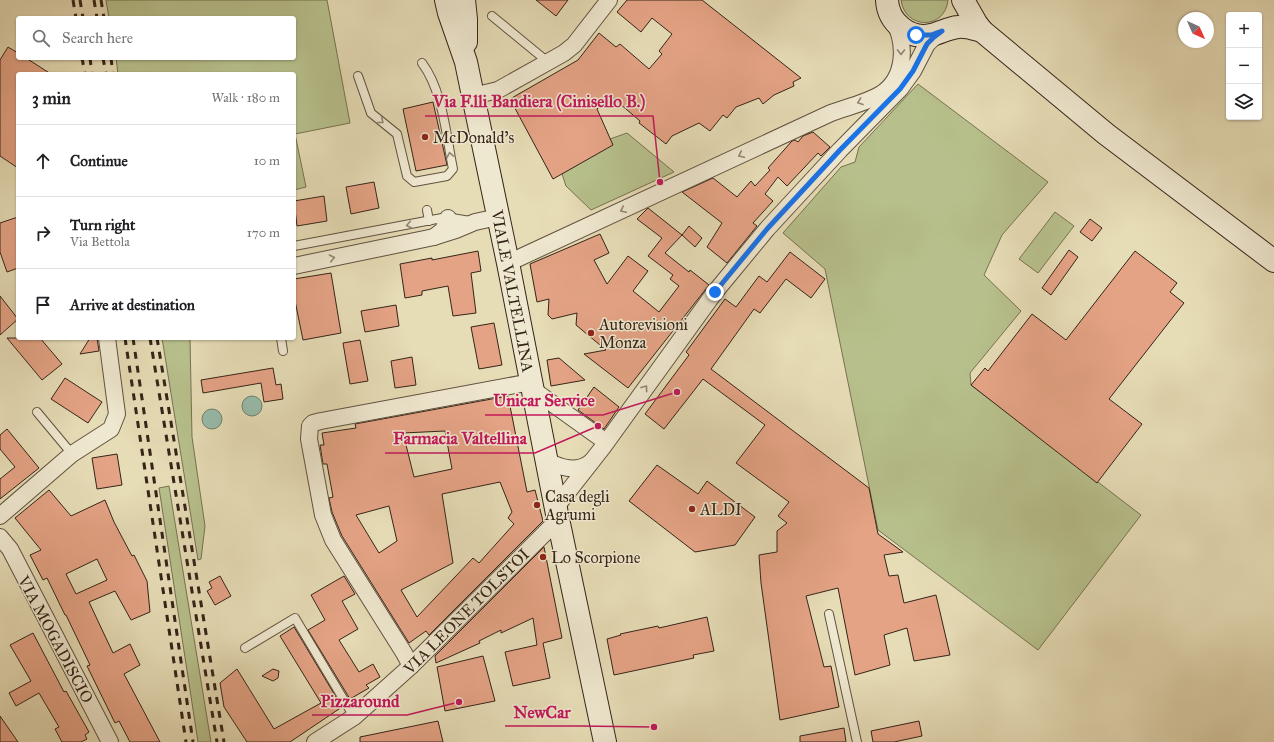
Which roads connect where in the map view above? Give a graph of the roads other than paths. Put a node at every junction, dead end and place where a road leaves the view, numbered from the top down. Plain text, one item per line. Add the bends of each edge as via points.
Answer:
1 (446, 0) edge
2 (464, 0) edge
3 (609, 0) edge
4 (962, 2) edge
5 (888, 6) edge
6 (492, 16) dead end
7 (942, 31) junction
8 (982, 31) junction
9 (466, 62) junction
10 (548, 62) junction
11 (422, 63) dead end
12 (358, 76) dead end
13 (473, 96) junction
14 (427, 210) dead end
15 (498, 217) junction
16 (448, 218) junction
17 (429, 221) junction
18 (475, 222) junction
19 (434, 237) junction
20 (296, 246) edge
21 (1274, 261) edge
22 (508, 263) junction
23 (296, 266) edge
24 (107, 340) edge
25 (281, 340) edge
26 (283, 351) dead end
27 (532, 385) junction
28 (37, 412) dead end
29 (606, 442) junction
30 (72, 454) junction
31 (546, 461) junction
32 (591, 462) junction
33 (557, 514) junction
34 (0, 516) edge
35 (0, 537) edge
36 (829, 614) dead end
37 (245, 648) dead end
38 (411, 666) junction
39 (354, 716) junction
40 (110, 742) edge
41 (315, 742) edge
42 (605, 742) edge
43 (857, 742) edge

1 - 9 main road, VIALE VALTELLINA
2 - 9 main road, VIALE VALTELLINA
3 - 10 street via 574,45
4 - 7 main road via 954,20
4 - 8 main road
5 - 7 main road via 902,29 915,35 931,35
5 -> 22 street via 898,29 902,57 893,83 881,94 831,113
6 - 10 lane
7 - 8 main road via 962,27
29 -> 7 street, VIA LEONE TOLSTOI via 715,292 767,229 900,89 916,67 927,44
8 - 21 main road via 1106,134
9 - 13 main road, VIALE VALTELLINA
10 - 13 street via 498,90
12 -> 11 lane via 371,113 397,134 407,176 414,182 447,176 453,169 437,91
13 - 15 main road, VIALE VALTELLINA
14 - 17 lane
15 - 18 street
15 - 22 main road, VIALE VALTELLINA
16 - 17 lane
16 - 18 lane
16 - 19 street via 443,230
17 -> 20 lane
18 - 19 street
23 -> 19 street
22 - 27 main road, VIALE VALTELLINA
24 - 30 street via 117,414 111,429
25 - 26 lane
27 - 29 street
27 - 31 main road, VIALE VALTELLINA
27 - 38 street via 321,421 310,426 309,439 323,515 334,540
28 - 30 lane
29 - 32 street, VIA LEONE TOLSTOI
30 - 34 street
31 - 32 street via 559,467 575,469
31 - 33 main road, VIALE VALTELLINA
32 - 33 street, VIA LEONE TOLSTOI
33 - 38 street, VIA LEONE TOLSTOI
33 - 42 main road, VIALE VALTELLINA
35 - 40 street, VIA MOGADISCIO via 10,549
36 - 43 lane
37 - 39 lane via 295,618
38 - 39 street, VIA LEONE TOLSTOI
39 - 41 street, VIA LEONE TOLSTOI

